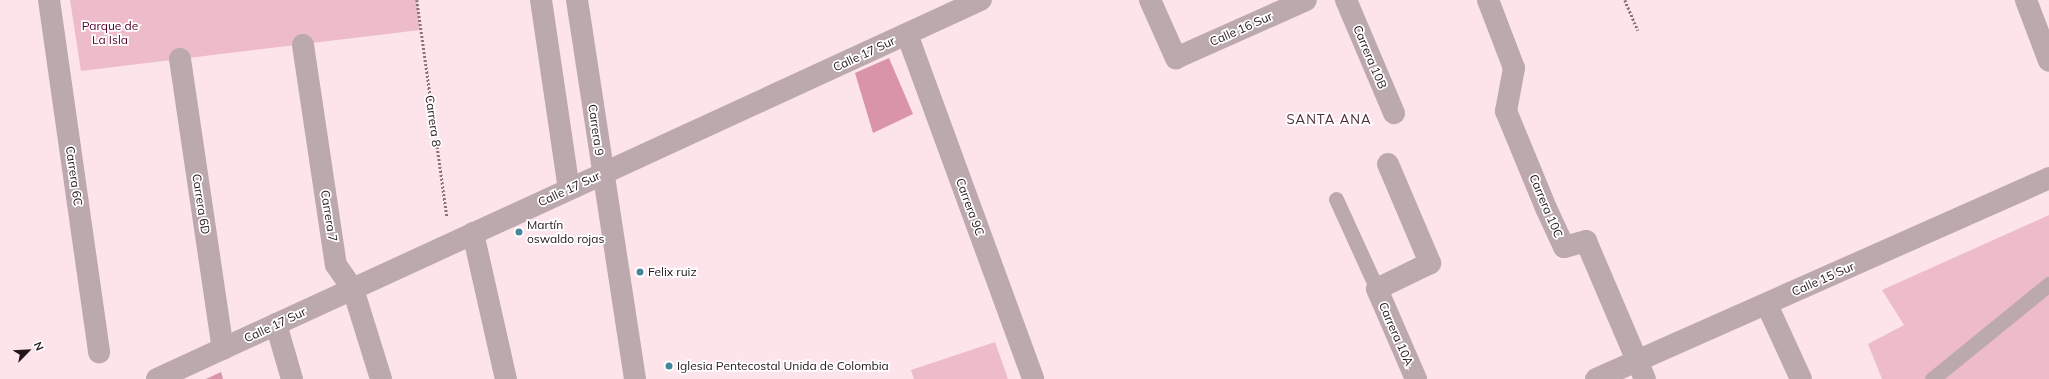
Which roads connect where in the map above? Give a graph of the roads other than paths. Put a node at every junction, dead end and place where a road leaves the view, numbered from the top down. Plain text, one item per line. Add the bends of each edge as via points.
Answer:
1 (49, 0) edge
2 (541, 0) edge
3 (577, 0) edge
4 (981, 0) edge
5 (1150, 0) edge
6 (1306, 0) edge
7 (1346, 0) edge
8 (1488, 0) edge
9 (2026, 0) edge
10 (907, 34) junction
11 (303, 45) dead end
12 (180, 59) dead end
13 (2049, 61) edge
14 (1394, 113) dead end
15 (1388, 164) dead end
16 (602, 174) junction
17 (2049, 178) edge
18 (569, 189) junction
19 (1336, 199) dead end
20 (473, 233) junction
21 (2049, 284) edge
22 (353, 289) junction
23 (1377, 290) junction
24 (1767, 305) junction
25 (276, 324) junction
26 (223, 348) junction
27 (99, 352) dead end
28 (1641, 370) edge
29 (157, 379) edge
30 (292, 379) edge
31 (381, 379) edge
32 (506, 379) edge
33 (635, 379) edge
34 (1033, 379) edge
35 (1416, 379) edge
36 (1596, 379) edge
37 (1801, 379) edge
38 (1932, 379) edge

1 - 27 street, Carrera 6C
2 - 18 street
3 - 16 street, Carrera 9
4 - 10 street, Calle 17 Sur
5 - 6 street, Calle 16 Sur via 1176,58
7 - 14 street, Carrera 10B
8 - 28 street, Carrera 10C via 1514,68 1506,110 1509,118 1564,248 1586,241
9 - 13 street
10 - 16 street, Calle 17 Sur
10 - 34 street, Carrera 9C
11 - 22 street, Carrera 7 via 336,265
12 - 26 street, Carrera 6D
15 - 23 street via 1430,263
16 - 18 street, Calle 17 Sur
16 - 33 street, Carrera 9
17 - 24 street, Calle 15 Sur
18 - 20 street, Calle 17 Sur
19 - 23 lane
20 - 22 street, Calle 17 Sur via 451,241
20 - 32 street
21 - 38 lane
22 - 25 street, Calle 17 Sur
22 - 31 street, Carrera 7
23 - 35 street, Carrera 10A
24 - 28 street, Calle 15 Sur
24 - 37 street
25 - 26 street, Calle 17 Sur
25 - 30 street
26 - 29 street, Calle 17 Sur
28 - 36 street, Calle 15 Sur

